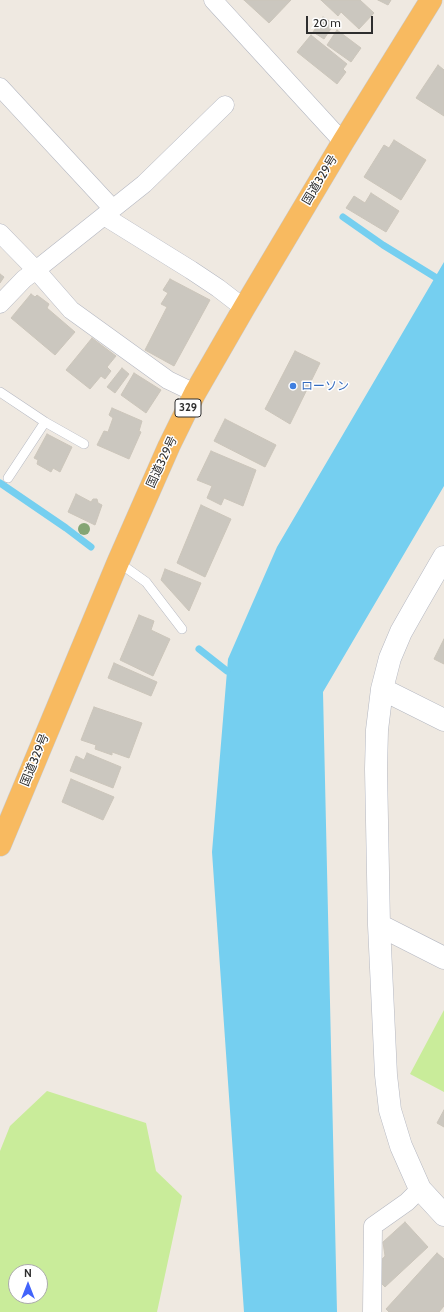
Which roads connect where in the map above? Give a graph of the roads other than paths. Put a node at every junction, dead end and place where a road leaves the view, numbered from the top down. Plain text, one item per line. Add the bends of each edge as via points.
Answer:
1 (431, 0) edge
2 (218, 2) edge
3 (0, 87) edge
4 (225, 105) dead end
5 (343, 142) junction
6 (108, 213) junction
7 (0, 233) edge
8 (36, 270) junction
9 (0, 304) edge
10 (244, 308) junction
11 (0, 392) edge
12 (195, 393) junction
13 (46, 422) junction
14 (84, 444) dead end
15 (8, 478) dead end
16 (444, 557) edge
17 (118, 562) junction
18 (182, 629) dead end
19 (382, 689) junction
20 (444, 720) edge
21 (5, 819) edge
22 (0, 845) edge
23 (379, 925) junction
24 (444, 958) edge
25 (420, 1189) junction
26 (444, 1215) edge
27 (372, 1312) edge

1 - 5 highway, 国道329号 / 329
2 - 5 street
3 - 6 street
4 - 6 street via 144,184
5 - 10 highway, 国道329号 / 329
6 - 8 street
6 - 10 street
7 - 8 street
8 - 9 street
8 - 12 street via 71,310 168,380
10 - 12 highway, 国道329号 / 329
11 - 13 lane
12 - 17 highway, 国道329号 / 329
13 - 14 lane
13 - 15 lane
16 - 19 street via 401,632 390,658
17 - 18 lane via 146,582
17 - 21 highway, 国道329号 / 329
19 - 20 street
19 - 23 street via 376,769
21 - 22 highway, 国道329号 / 329
23 - 24 street
23 - 25 street via 390,1110 401,1146
25 - 26 street
25 - 27 street via 407,1202 373,1226

